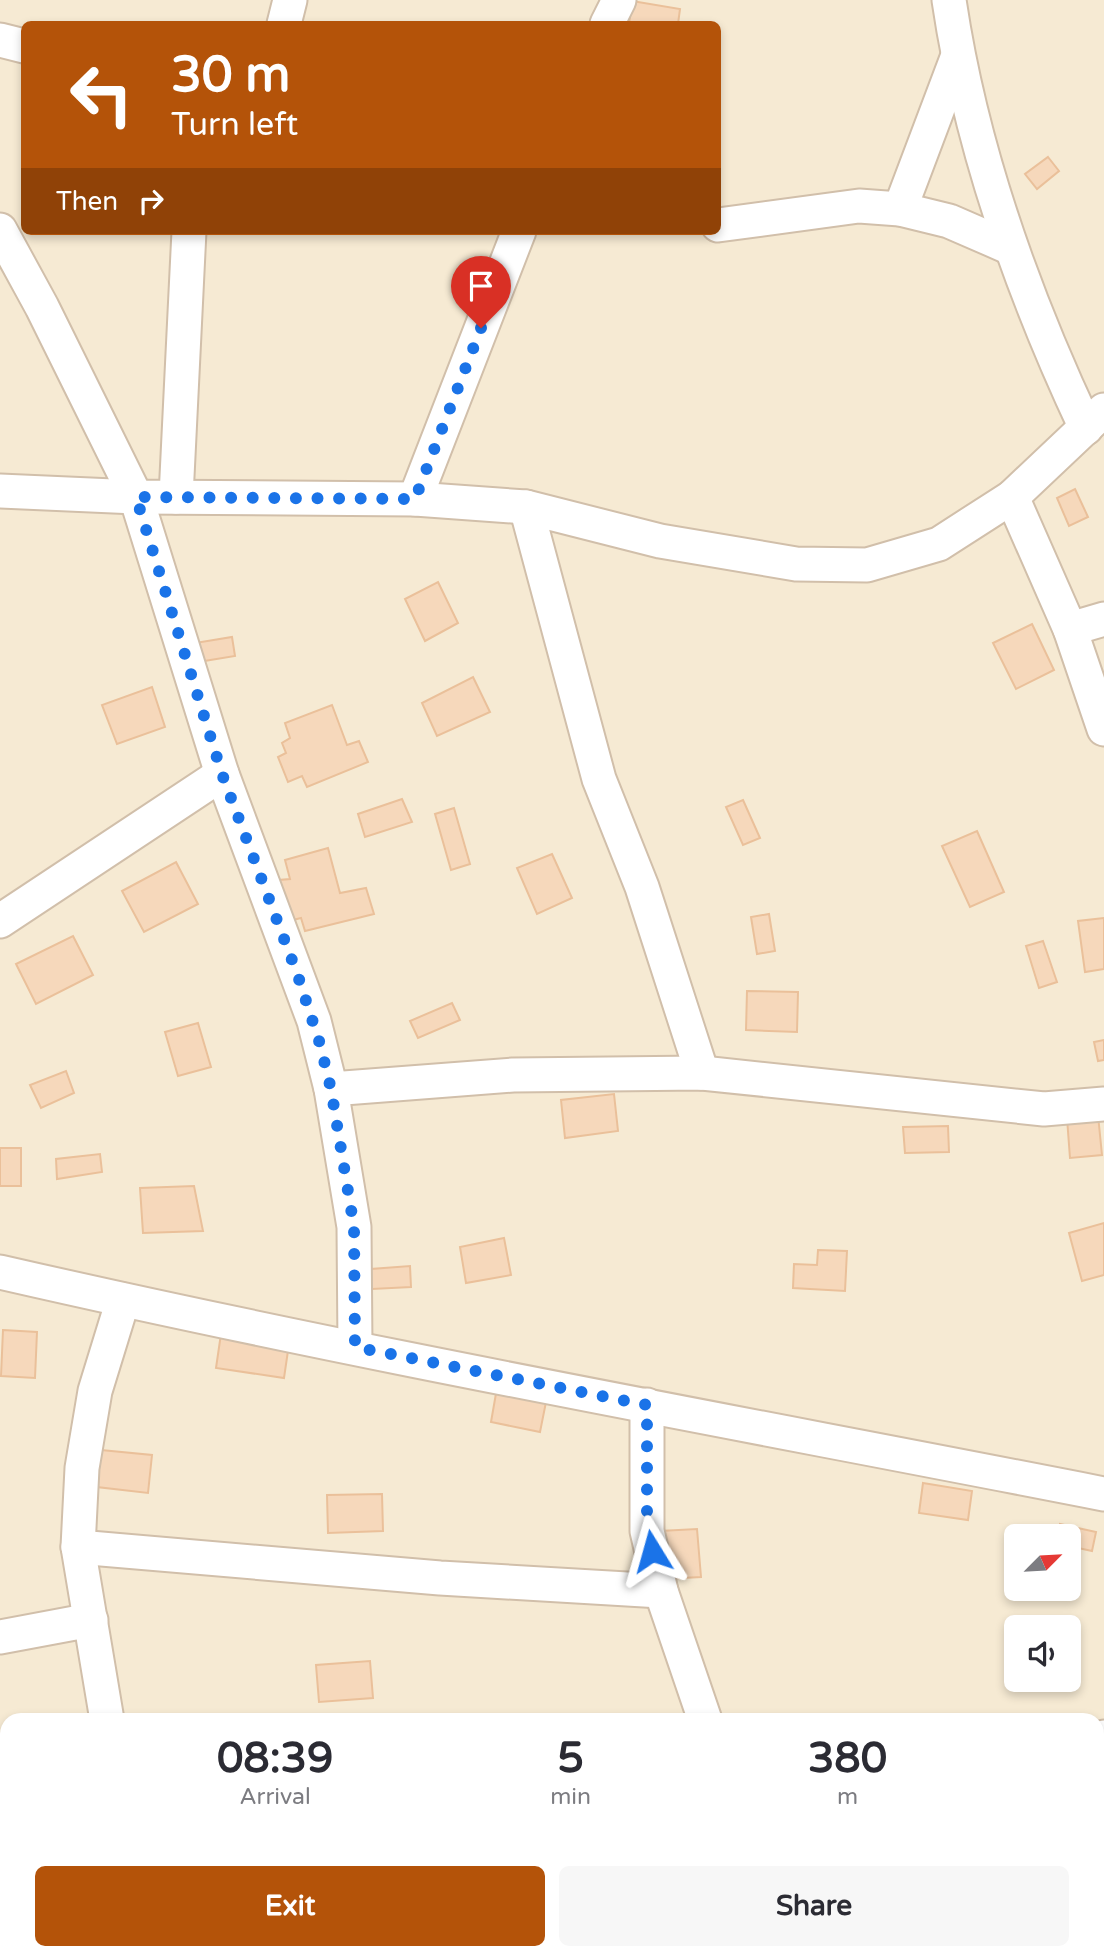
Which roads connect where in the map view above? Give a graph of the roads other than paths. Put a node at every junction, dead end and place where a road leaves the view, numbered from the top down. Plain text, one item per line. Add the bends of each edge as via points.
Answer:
1 (290, 0) edge
2 (619, 0) edge
3 (948, 0) edge
4 (285, 21) edge
5 (608, 21) edge
6 (0, 40) edge
7 (21, 45) edge
8 (957, 58) junction
9 (900, 209) junction
10 (721, 225) edge
11 (0, 230) edge
12 (189, 235) edge
13 (517, 235) edge
14 (1011, 248) junction
15 (1095, 419) edge
16 (0, 491) edge
17 (176, 496) junction
18 (136, 497) junction
19 (1012, 497) junction
20 (415, 499) junction
21 (526, 507) junction
22 (1104, 619) edge
23 (1070, 629) junction
24 (1104, 729) edge
25 (222, 774) junction
26 (0, 920) edge
27 (702, 1073) junction
28 (331, 1089) junction
29 (1104, 1104) edge
30 (0, 1272) edge
31 (123, 1300) junction
32 (355, 1347) junction
33 (647, 1405) junction
34 (1104, 1494) edge
35 (78, 1547) junction
36 (661, 1591) junction
37 (91, 1620) junction
38 (0, 1637) edge
39 (106, 1713) edge
40 (703, 1713) edge

1 - 4 street
2 - 5 street
3 - 8 street
6 - 7 street
8 - 9 street
8 - 14 street
9 - 10 street via 859,206
9 - 14 street via 949,221
11 - 18 street
12 - 17 street
13 - 20 street
14 - 15 street via 1050,352
15 - 19 street
16 - 18 street
17 - 18 street
17 - 20 street
18 - 25 street
19 - 21 street via 939,544 867,565 796,564 660,541
19 - 23 street
20 - 21 street
21 - 27 street via 599,779 642,887
22 - 23 street
23 - 24 street
25 - 26 street
25 - 28 street via 306,999
27 - 28 street via 513,1075
27 - 29 street via 1044,1109
28 - 32 street via 354,1227
30 - 31 street
31 - 32 street
31 - 35 street via 95,1391 82,1468
32 - 33 street
33 - 34 street
33 - 36 street via 647,1531
35 - 36 street via 440,1578
35 - 37 street
36 - 40 street
37 - 38 street
37 - 39 street

